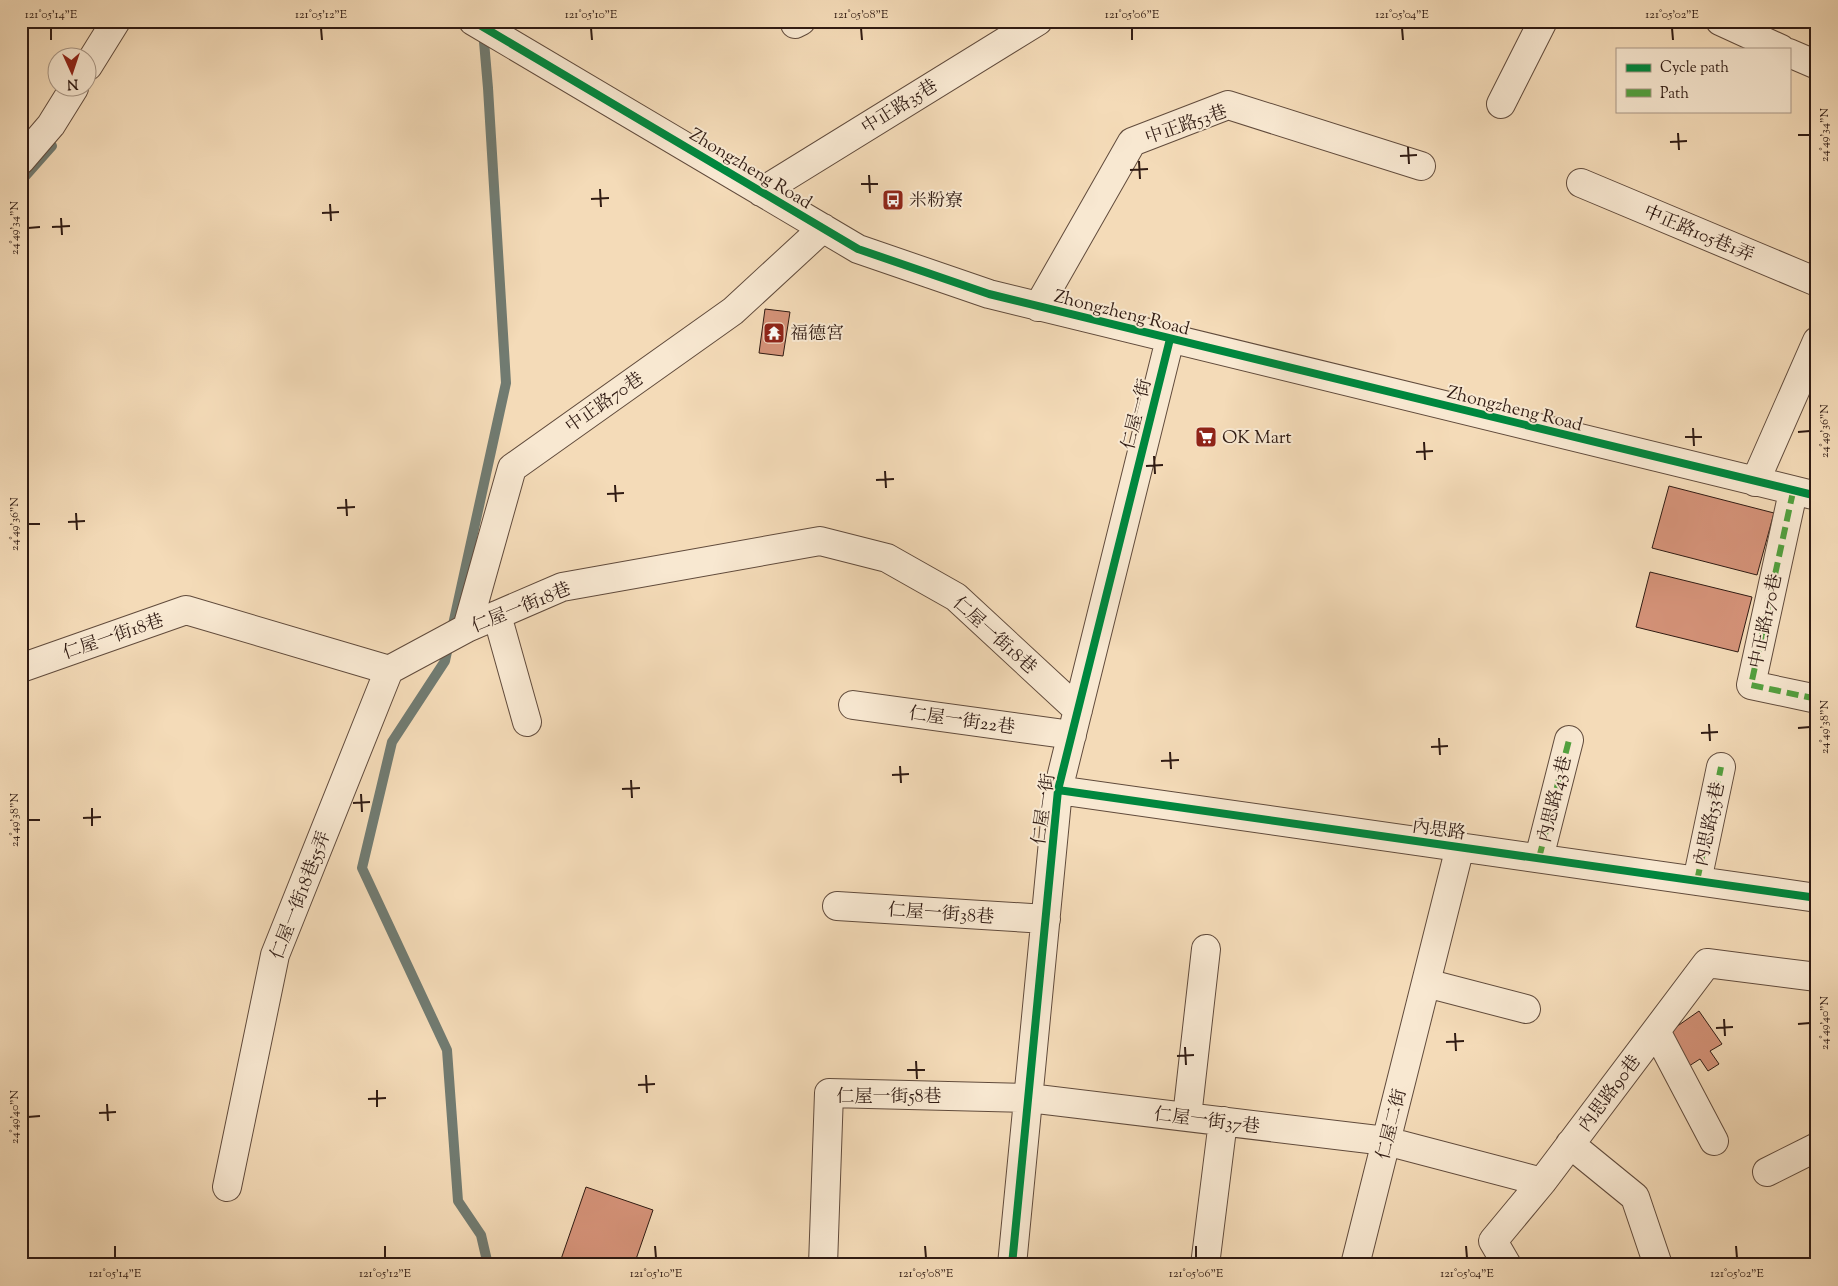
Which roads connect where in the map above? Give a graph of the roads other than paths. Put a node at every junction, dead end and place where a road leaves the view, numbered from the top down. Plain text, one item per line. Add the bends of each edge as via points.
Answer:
1 (116, 21) edge
2 (473, 21) edge
3 (1038, 21) edge
4 (1543, 21) edge
5 (1720, 21) edge
6 (1779, 48) edge
7 (98, 50) edge
8 (1790, 52) edge
9 (1817, 65) edge
10 (68, 98) edge
11 (1501, 104) dead end
12 (21, 160) edge
13 (1421, 166) dead end
14 (1581, 183) dead end
15 (761, 192) junction
16 (823, 228) junction
17 (1817, 282) edge
18 (1038, 307) junction
19 (1170, 339) junction
20 (1817, 341) edge
21 (1755, 482) junction
22 (1805, 494) edge
23 (498, 615) junction
24 (467, 628) junction
25 (21, 668) edge
26 (389, 670) junction
27 (1817, 699) edge
28 (853, 705) dead end
29 (527, 722) dead end
30 (1074, 723) junction
31 (1570, 740) dead end
32 (1721, 767) dead end
33 (1058, 790) junction
34 (1460, 847) junction
35 (1539, 858) junction
36 (1696, 880) junction
37 (1817, 898) edge
38 (837, 906) dead end
39 (1046, 919) junction
40 (1206, 949) dead end
41 (1817, 977) edge
42 (1426, 983) junction
43 (1526, 1009) dead end
44 (1656, 1031) junction
45 (1029, 1098) junction
46 (1187, 1117) junction
47 (1223, 1121) junction
48 (1714, 1141) dead end
49 (1386, 1142) junction
50 (1570, 1144) junction
51 (1817, 1147) edge
52 (1767, 1172) dead end
53 (1542, 1182) junction
54 (227, 1187) dead end
55 (823, 1265) edge
56 (1012, 1265) edge
57 (1205, 1265) edge
58 (1355, 1265) edge
59 (1507, 1265) edge
60 (1658, 1265) edge

1 - 7 street
2 - 15 street, Zhongzheng Road
3 - 15 street, 中正路35巷
4 - 11 street
5 - 6 street
8 - 9 street
10 - 12 street
13 - 18 street, 中正路53巷 via 1228,106 1132,142
14 - 17 street, 中正路105巷1弄
15 - 16 street, Zhongzheng Road
16 - 18 street, Zhongzheng Road via 858,248 989,294
16 - 24 street, 中正路70巷 via 733,310 512,468
18 - 19 street, Zhongzheng Road
19 - 21 street, Zhongzheng Road
19 - 30 street, 仁屋一街
20 - 21 street
21 - 22 street, Zhongzheng Road
22 - 27 street, 中正路170巷 via 1750,685
23 - 24 street, 仁屋一街18巷
23 - 29 street
23 - 30 street, 仁屋一街18巷 via 562,586 820,540 887,558 956,597
24 - 26 street, 仁屋一街18巷
25 - 26 street, 仁屋一街18巷 via 186,610
26 - 54 street, 仁屋一街18巷55弄 via 274,955
28 - 30 street, 仁屋一街22巷
30 - 33 street, 仁屋一街
31 - 35 street, 內思路43巷
32 - 36 street, 內思路53巷
33 - 34 street, 內思路
33 - 39 street, 仁屋一街
34 - 35 street, 內思路
34 - 42 street, 仁屋二街
35 - 36 street, 內思路
36 - 37 street, 內思路
38 - 39 street, 仁屋一街38巷
39 - 45 street, 仁屋一街
40 - 46 street
41 - 44 street, 內思路90巷 via 1707,963
42 - 43 street
42 - 49 street, 仁屋二街
44 - 48 street
44 - 50 street, 內思路90巷
45 - 46 street, 仁屋一街37巷
45 - 55 street, 仁屋一街58巷 via 828,1093
45 - 56 street, 仁屋一街
46 - 47 street, 仁屋一街37巷
47 - 49 street, 仁屋一街37巷
47 - 57 street
49 - 53 street
49 - 58 street, 仁屋二街
50 - 53 street, 內思路90巷
50 - 60 street via 1635,1197
51 - 52 street
53 - 59 street, 內思路90巷 via 1493,1241

